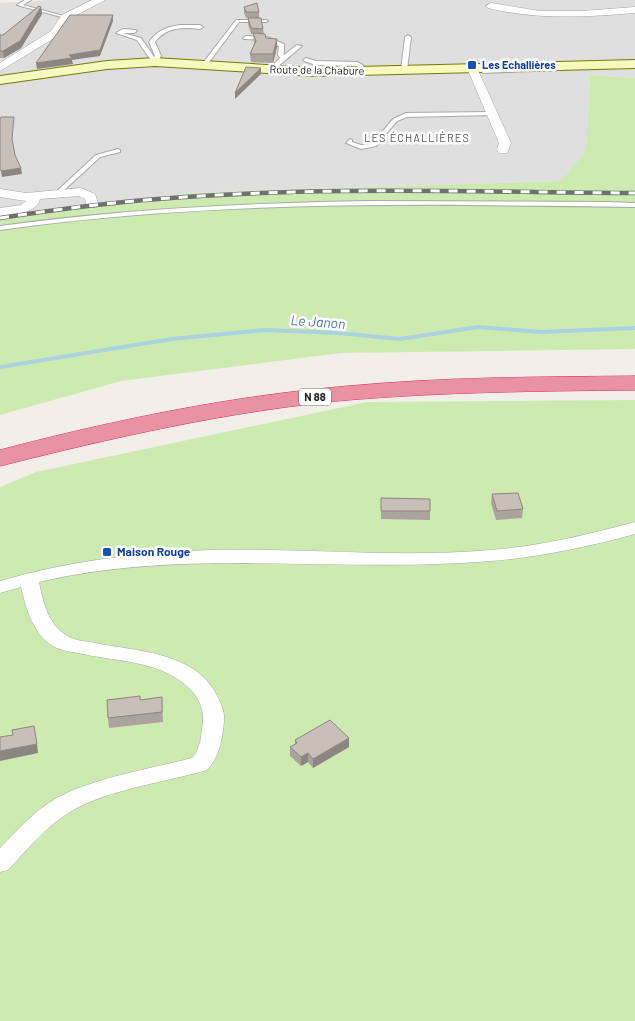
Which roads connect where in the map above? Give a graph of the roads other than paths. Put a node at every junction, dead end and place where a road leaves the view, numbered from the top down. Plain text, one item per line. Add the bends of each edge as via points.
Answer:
1 (29, 0) edge
2 (100, 0) edge
3 (491, 6) dead end
4 (635, 10) edge
5 (66, 18) junction
6 (266, 21) dead end
7 (200, 27) dead end
8 (134, 31) dead end
9 (408, 37) dead end
10 (246, 38) dead end
11 (299, 46) dead end
12 (283, 58) junction
13 (306, 60) dead end
14 (155, 61) junction
15 (205, 64) junction
16 (635, 64) edge
17 (0, 68) edge
18 (472, 69) junction
19 (270, 70) junction
20 (404, 70) junction
21 (362, 71) junction
22 (0, 80) edge
23 (491, 114) junction
24 (350, 141) dead end
25 (503, 150) dead end
26 (118, 151) dead end
27 (59, 192) junction
28 (0, 193) edge
29 (28, 196) junction
30 (92, 203) dead end
31 (635, 205) edge
32 (0, 212) edge
33 (0, 228) edge
34 (635, 366) edge
35 (635, 383) edge
36 (0, 440) edge
37 (0, 458) edge
38 (635, 528) edge
39 (28, 578) junction
40 (0, 587) edge
41 (0, 863) edge

1 - 5 lane via 19,5
2 - 5 street
3 - 4 street via 555,14
5 - 17 street via 55,33
6 - 15 lane via 238,21
7 - 14 lane via 176,26 156,35 152,42 158,56
8 - 14 lane via 119,33 140,39
9 - 20 lane
10 - 12 lane via 277,42 283,46
11 - 12 lane
12 - 19 lane
13 - 21 lane via 357,64
14 - 15 main road, Route de la Chabure
14 - 22 main road, Route de la Chabure
15 - 19 main road, Route de la Chabure
16 - 18 main road, Route de la Chabure
18 - 20 main road, Route de la Chabure
18 - 23 street
19 - 21 main road, Route de la Chabure
20 - 21 main road, Route de la Chabure
23 - 24 lane via 406,115 395,120 374,145 354,146
23 - 25 street via 505,143
26 - 27 lane via 98,156
27 - 29 street
27 - 30 street via 81,192 92,197
28 - 29 street
29 - 32 street via 34,198 30,205
31 - 33 lane via 336,203 208,206 75,217
34 - 36 highway, N 88 via 392,373 296,382 144,405
35 - 37 highway, N 88 via 411,389 293,400 147,422
38 - 39 street via 562,548 505,556 439,560 243,556 169,558 91,566
39 - 40 street
39 - 41 street via 40,617 60,641 158,661 184,671 198,683 213,711 208,755 199,764 86,794 63,805 44,818

